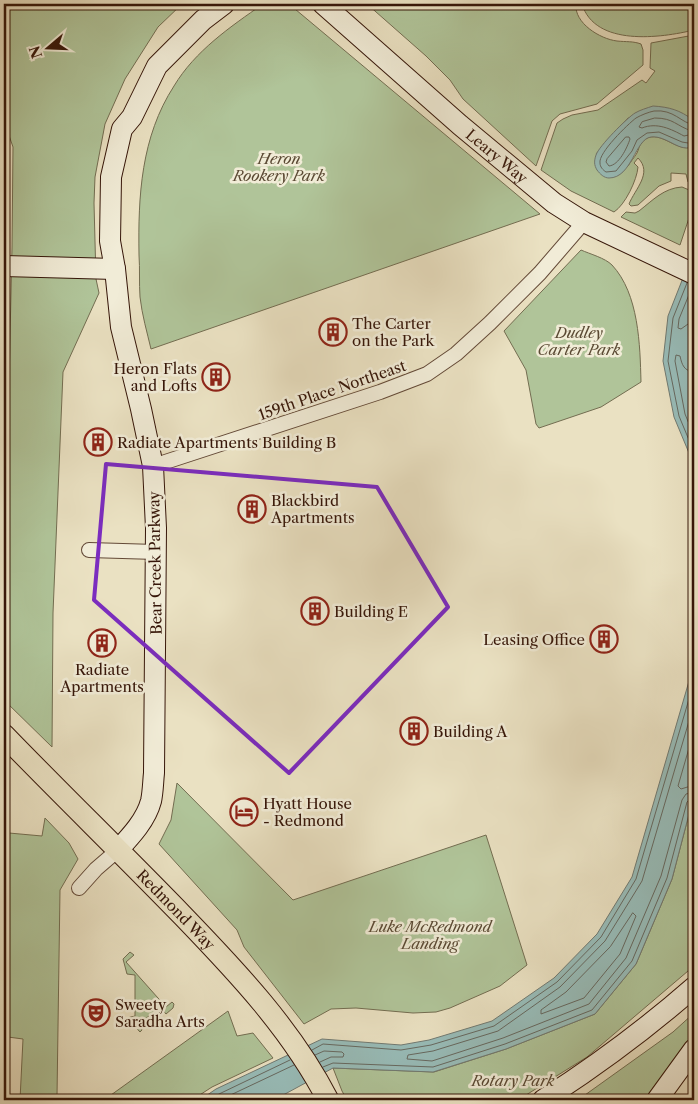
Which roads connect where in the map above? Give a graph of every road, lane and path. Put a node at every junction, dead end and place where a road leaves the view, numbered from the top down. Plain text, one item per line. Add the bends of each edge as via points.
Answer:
1 (224, 4) edge
2 (323, 4) edge
3 (584, 222) junction
4 (4, 266) edge
5 (115, 269) junction
6 (694, 274) edge
7 (153, 466) junction
8 (90, 550) dead end
9 (156, 552) junction
10 (4, 735) edge
11 (118, 850) junction
12 (79, 888) dead end
13 (694, 988) edge
14 (694, 1049) edge
15 (328, 1100) edge
16 (543, 1100) edge
17 (657, 1100) edge

1 - 5 main road, Bear Creek Parkway via 203,20 157,66 132,117 122,129 111,177 110,241
2 - 3 main road, Leary Way via 504,162 554,203
3 - 6 main road, Leary Way
3 - 7 street, 159th Place Northeast via 540,273 490,323 456,354 427,374
4 - 5 main road
5 - 7 main road, Bear Creek Parkway via 121,327
7 - 9 main road, Bear Creek Parkway
8 - 9 street
9 - 11 main road, Bear Creek Parkway via 151,801 146,815
10 - 11 main road, Redmond Way
11 - 12 street
11 - 15 main road, Redmond Way via 252,989 291,1040
13 - 16 main road via 597,1065
14 - 17 main road

